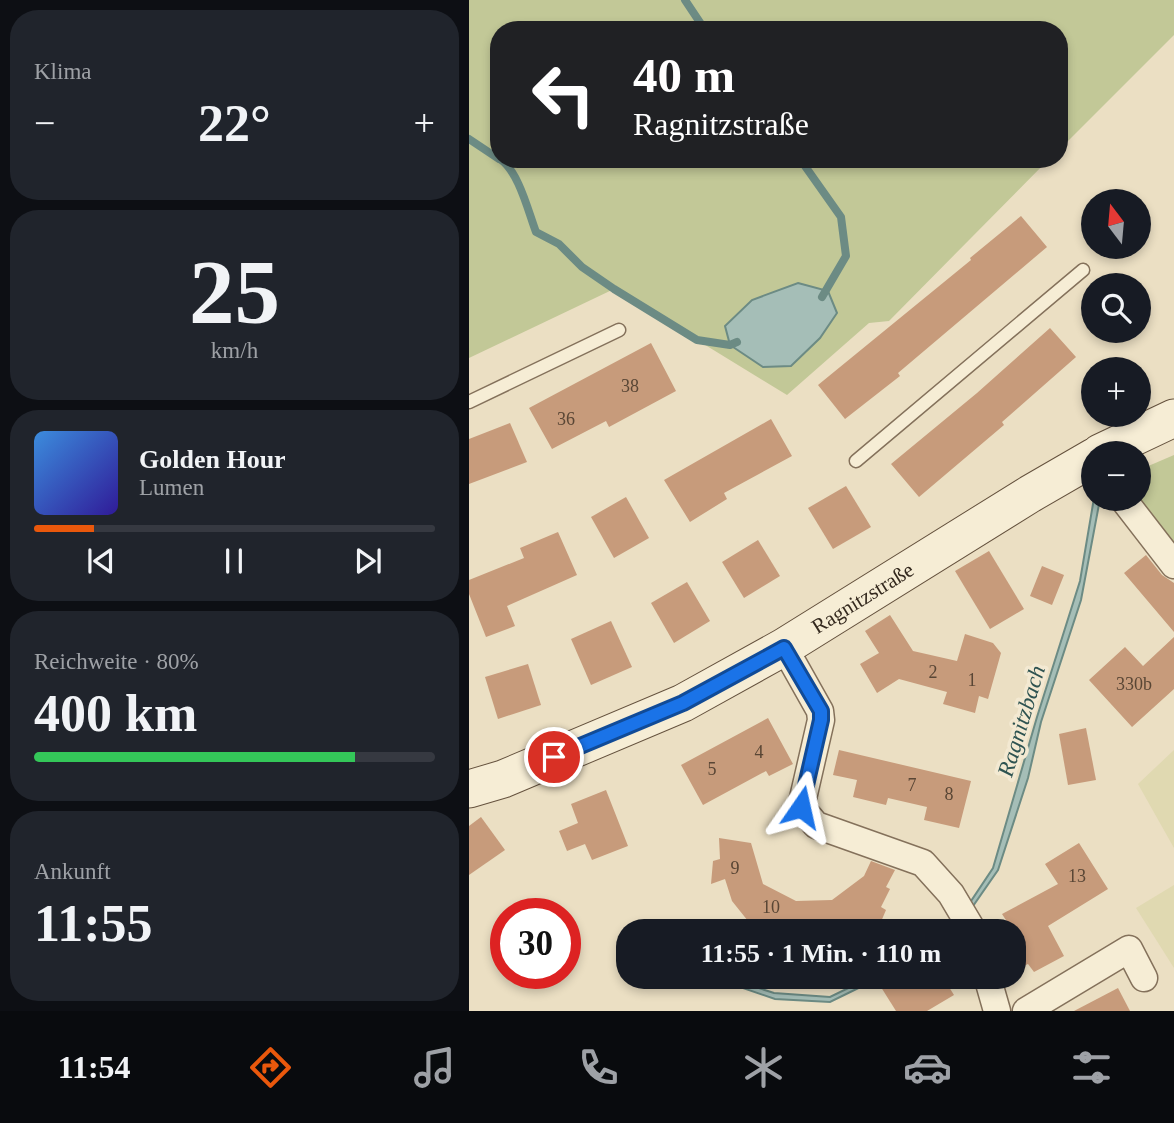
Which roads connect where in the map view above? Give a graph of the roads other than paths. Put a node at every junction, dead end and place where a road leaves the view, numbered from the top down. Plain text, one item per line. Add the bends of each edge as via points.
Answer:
1 (1083, 270) dead end
2 (618, 330) dead end
3 (469, 402) edge
4 (1174, 418) edge
5 (1125, 441) edge
6 (856, 461) dead end
7 (1081, 465) edge
8 (1132, 511) edge
9 (1174, 565) edge
10 (784, 648) junction
11 (469, 789) edge
12 (966, 919) edge
13 (1144, 978) dead end
14 (991, 989) edge
15 (997, 1011) edge
16 (1026, 1011) edge

1 - 6 lane
2 - 3 lane
4 - 5 main road
7 - 10 main road, Ragnitzstraße
8 - 9 street
10 - 11 main road, Ragnitzstraße via 683,703
10 - 12 street via 821,711 801,807 816,825 923,863
13 - 16 street via 1129,949
14 - 15 street

